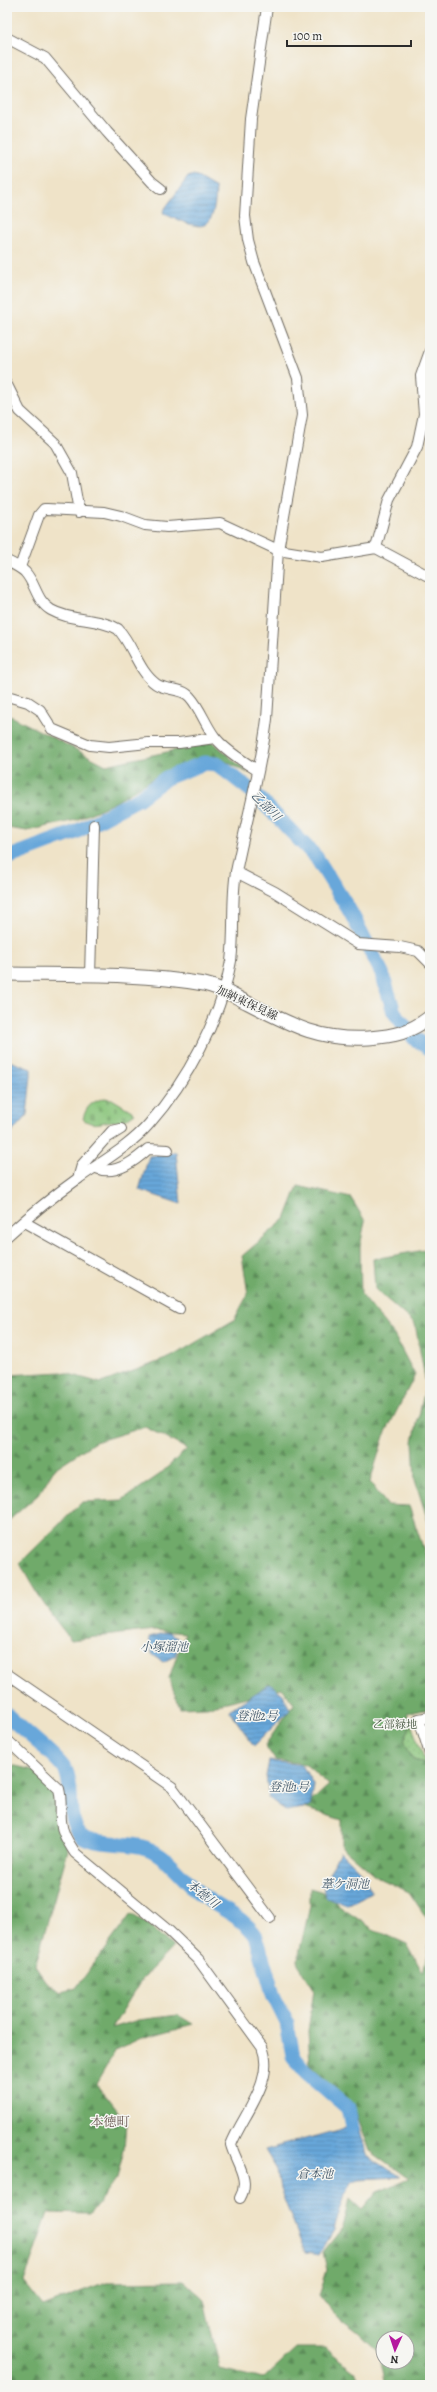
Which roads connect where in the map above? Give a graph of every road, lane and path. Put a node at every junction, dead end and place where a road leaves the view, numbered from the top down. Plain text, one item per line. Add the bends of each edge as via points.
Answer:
1 (267, 7) edge
2 (7, 38) edge
3 (161, 189) dead end
4 (430, 351) edge
5 (7, 385) edge
6 (79, 512) junction
7 (376, 548) junction
8 (278, 550) junction
9 (7, 561) edge
10 (20, 567) junction
11 (430, 576) edge
12 (7, 696) edge
13 (215, 738) junction
14 (257, 770) junction
15 (94, 825) dead end
16 (236, 872) junction
17 (430, 962) edge
18 (7, 974) edge
19 (90, 976) junction
20 (224, 991) junction
21 (430, 1017) edge
22 (105, 1139) dead end
23 (168, 1150) dead end
24 (96, 1168) junction
25 (78, 1179) junction
26 (24, 1222) junction
27 (8, 1234) edge
28 (179, 1309) dead end
29 (7, 1674) edge
30 (430, 1717) edge
31 (7, 1740) edge
32 (430, 1754) edge
33 (270, 1918) dead end
34 (240, 2198) dead end

1 - 8 street via 251,119 245,216 248,240 256,268 298,378 302,415
2 - 3 street via 45,58 107,132
4 - 7 street via 421,376 424,414 417,448 389,500
5 - 6 street via 20,411 56,443 72,473
6 - 8 street via 110,514 145,525 168,527 220,523
6 - 10 street via 47,509 41,511
7 - 8 street via 322,558
7 - 11 street
8 - 14 street via 268,712 264,745
9 - 10 street
10 - 13 street via 28,576 40,600 50,609 71,618 96,621 118,629 134,657 155,684 189,695
12 - 13 street via 28,702 40,710 52,729 60,734 90,745 110,747
13 - 14 street
14 - 16 street
15 - 19 street
16 - 17 street via 275,892 358,944 418,951
16 - 20 street via 231,960
18 - 19 main road, 加納東保見線
19 - 20 main road, 加納東保見線 via 186,981
20 - 21 main road, 加納東保見線 via 318,1035 359,1038 409,1031
20 - 24 street via 188,1071 166,1104 148,1125
22 - 25 street via 82,1165
23 - 24 street via 148,1149 136,1160 108,1171
24 - 25 street
25 - 26 street
26 - 27 street
26 - 28 street
29 - 33 street via 172,1787
30 - 32 street via 419,1719
31 - 34 street via 59,1789 62,1798 61,1822 65,1838 75,1853 169,1931 198,1959 262,2047 266,2058 264,2077 231,2145 244,2179 244,2192

